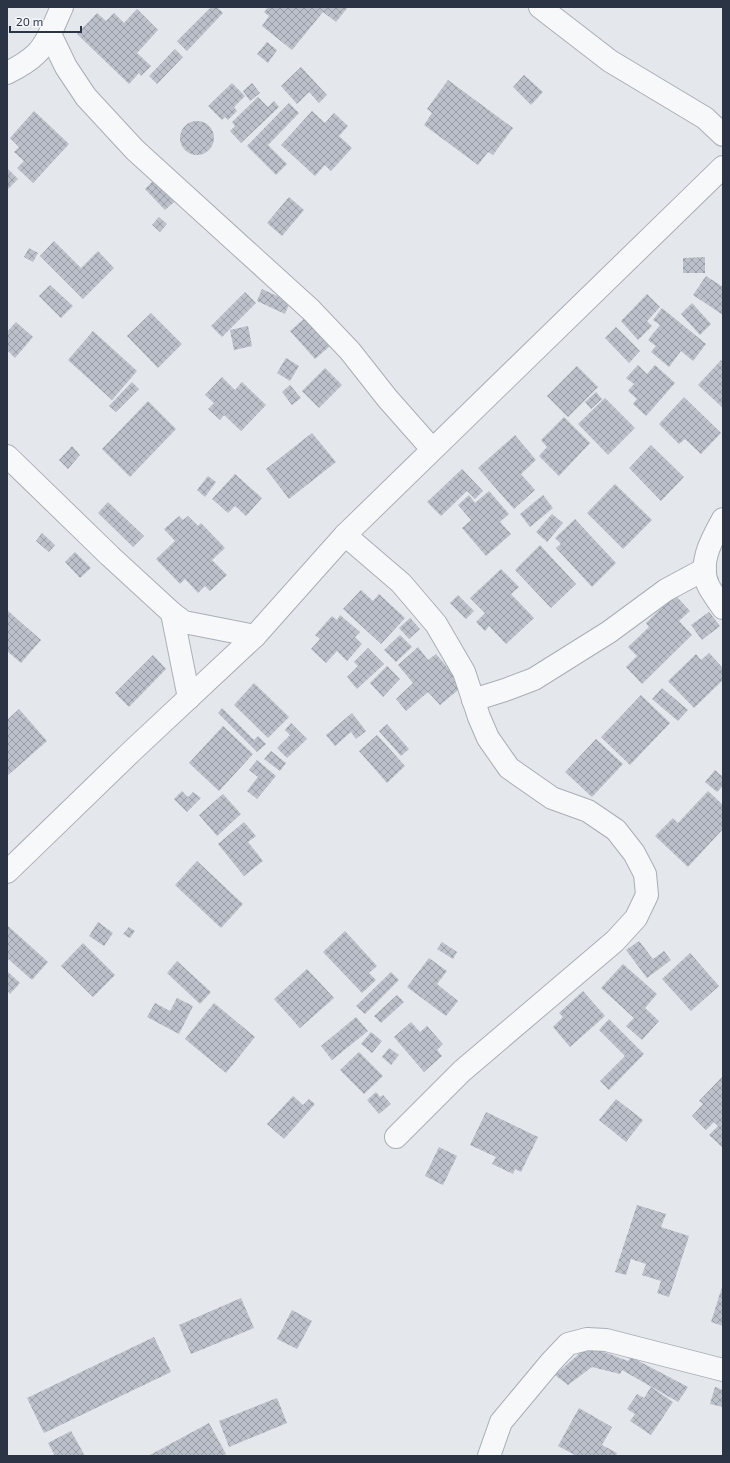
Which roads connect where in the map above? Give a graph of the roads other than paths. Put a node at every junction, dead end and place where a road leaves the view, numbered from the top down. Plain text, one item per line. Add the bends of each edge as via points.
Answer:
1 (62, 7) edge
2 (540, 7) edge
3 (50, 34) junction
4 (7, 73) edge
5 (723, 135) edge
6 (723, 167) edge
7 (432, 449) junction
8 (7, 456) edge
9 (723, 519) edge
10 (345, 535) junction
11 (705, 569) junction
12 (723, 608) edge
13 (172, 613) junction
14 (255, 636) junction
15 (189, 698) junction
16 (473, 700) junction
17 (7, 872) edge
18 (396, 1137) dead end
19 (723, 1370) edge
20 (489, 1456) edge

1 - 3 street
2 - 5 street via 610,61 705,118
3 - 4 street via 37,54
3 - 7 street via 66,67 86,97 135,150 311,310 350,351
6 - 7 street
7 - 10 street
8 - 13 street
9 - 11 street via 708,548
10 - 14 street
10 - 16 street via 401,584 436,624 464,672
11 - 12 street via 708,586
11 - 16 street via 666,590 609,632 534,679
13 - 14 street via 184,622
13 - 15 street
14 - 15 street
15 - 17 street
16 - 18 street via 488,738 509,768 552,798 588,811 616,830 634,853 645,874 646,895 636,918 615,941 462,1071
19 - 20 street via 606,1340 587,1339 568,1344 501,1422

